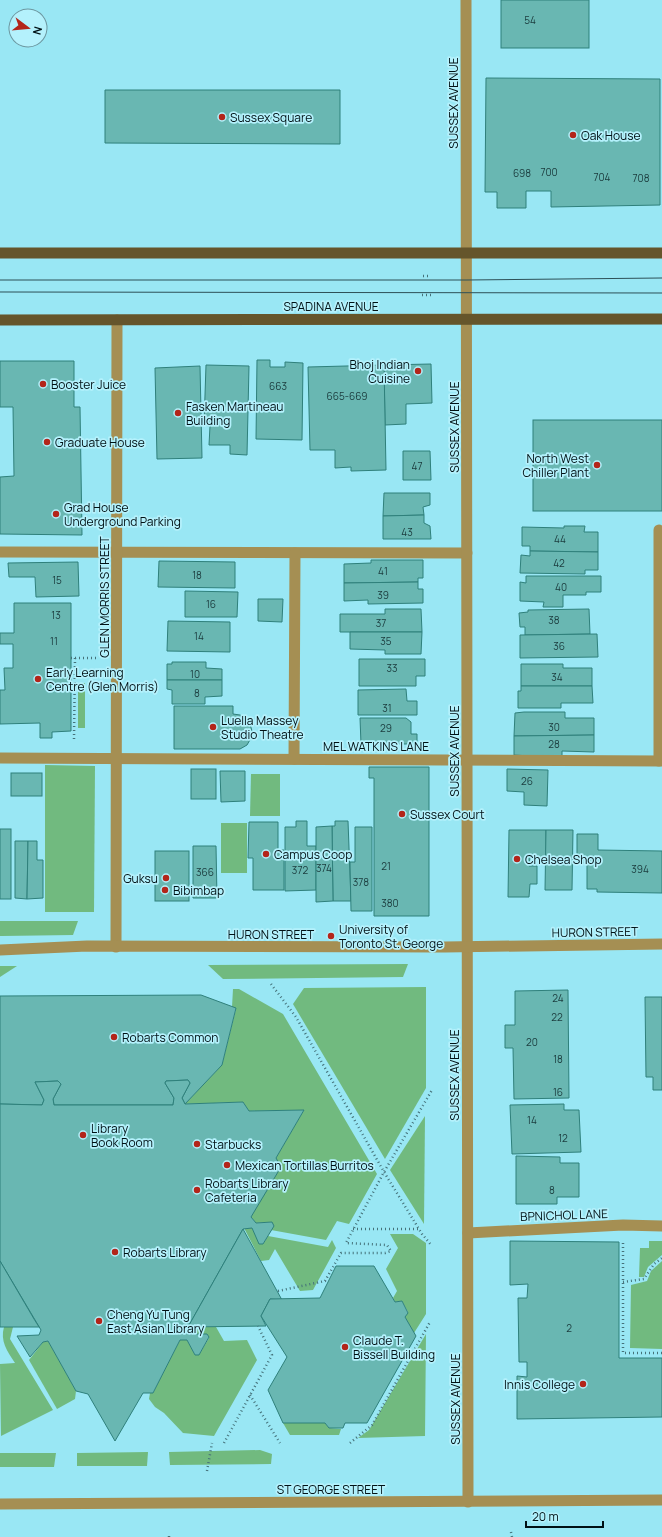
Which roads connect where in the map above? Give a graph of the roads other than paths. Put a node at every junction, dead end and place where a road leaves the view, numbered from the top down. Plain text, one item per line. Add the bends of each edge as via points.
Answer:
1 (466, 0) edge
2 (0, 253) edge
3 (662, 253) edge
4 (467, 254) junction
5 (662, 319) edge
6 (0, 320) edge
7 (117, 320) junction
8 (467, 320) junction
9 (659, 530) dead end
10 (0, 552) edge
11 (467, 552) junction
12 (117, 553) junction
13 (295, 553) junction
14 (0, 758) edge
15 (116, 758) junction
16 (294, 759) junction
17 (467, 760) junction
18 (661, 761) edge
19 (662, 944) edge
20 (116, 947) junction
21 (467, 947) junction
22 (0, 950) edge
23 (662, 1226) edge
24 (468, 1232) junction
25 (662, 1500) edge
26 (468, 1502) junction
27 (0, 1504) edge

1 - 4 street, SUSSEX AVENUE
2 - 4 main road
3 - 4 main road
4 - 8 street, SUSSEX AVENUE
5 - 8 main road, SPADINA AVENUE
6 - 7 main road, SPADINA AVENUE
7 - 8 main road, SPADINA AVENUE
7 - 12 street, GLEN MORRIS STREET
8 - 11 street, SUSSEX AVENUE
9 - 18 street
10 - 12 street
11 - 13 street
11 - 17 street, SUSSEX AVENUE
12 - 13 street
12 - 15 street, GLEN MORRIS STREET
13 - 16 street
14 - 15 street, MEL WATKINS LANE
15 - 16 street, MEL WATKINS LANE
15 - 20 street, GLEN MORRIS STREET
16 - 17 street, MEL WATKINS LANE
17 - 18 street, MEL WATKINS LANE
17 - 21 street, SUSSEX AVENUE
19 - 21 street, HURON STREET
20 - 21 street, HURON STREET
20 - 22 street, HURON STREET
21 - 24 street, SUSSEX AVENUE
23 - 24 street, BPNICHOL LANE
24 - 26 street, SUSSEX AVENUE
25 - 26 street, ST GEORGE STREET
26 - 27 street, ST GEORGE STREET

